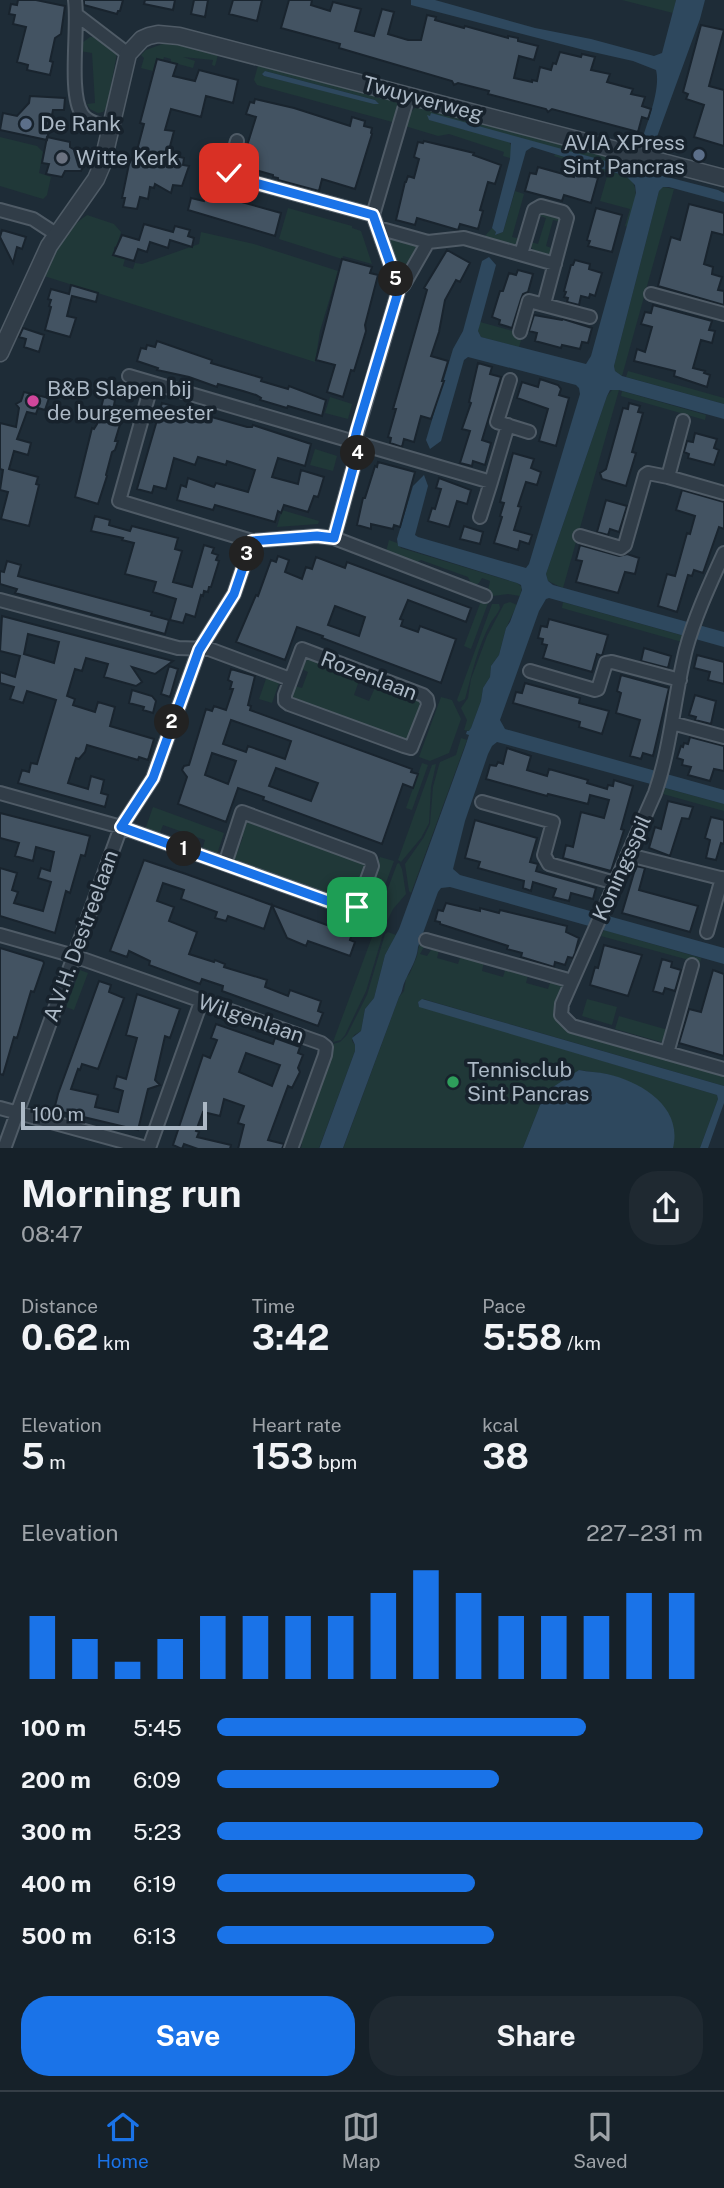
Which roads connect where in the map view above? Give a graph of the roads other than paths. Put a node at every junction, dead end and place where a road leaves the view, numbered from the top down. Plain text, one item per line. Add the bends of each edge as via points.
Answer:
1 (75, 0) edge
2 (77, 15) junction
3 (128, 54) junction
4 (408, 96) junction
5 (111, 127) junction
6 (237, 141) dead end
7 (724, 178) edge
8 (0, 210) edge
9 (376, 221) junction
10 (56, 234) junction
11 (428, 242) junction
12 (522, 254) junction
13 (555, 264) junction
14 (399, 289) junction
15 (651, 294) dead end
16 (544, 304) junction
17 (724, 314) edge
18 (590, 317) dead end
19 (520, 332) dead end
20 (0, 353) edge
21 (129, 376) dead end
22 (510, 380) dead end
23 (152, 383) junction
24 (683, 421) dead end
25 (508, 425) junction
26 (528, 432) dead end
27 (357, 443) junction
28 (668, 477) junction
29 (491, 482) junction
30 (724, 494) edge
31 (480, 517) dead end
32 (580, 536) dead end
33 (334, 538) junction
34 (252, 541) junction
35 (724, 553) edge
36 (718, 583) edge
37 (485, 596) dead end
38 (0, 600) edge
39 (199, 650) junction
40 (530, 671) dead end
41 (290, 679) junction
42 (680, 680) junction
43 (672, 723) junction
44 (724, 737) edge
45 (0, 793) edge
46 (482, 802) dead end
47 (121, 827) junction
48 (629, 855) junction
49 (225, 864) junction
50 (723, 879) edge
51 (615, 883) junction
52 (707, 932) dead end
53 (0, 935) edge
54 (426, 940) dead end
55 (74, 956) junction
56 (692, 965) dead end
57 (572, 981) junction
58 (201, 1002) junction
59 (667, 1054) junction
60 (724, 1069) edge
61 (0, 1108) edge
62 (17, 1114) junction
63 (4, 1148) edge
64 (149, 1148) edge
65 (291, 1148) edge

1 - 2 street
2 - 3 street
2 - 5 street via 74,55 79,107 89,120
3 - 4 street, Twuyverweg via 149,36 179,36
3 - 5 street
4 - 7 street, Twuyverweg
4 - 9 street
5 - 10 street via 96,179
6 - 9 street via 230,176
8 - 10 street via 33,219
9 - 11 street
9 - 14 street
10 - 20 street
11 - 12 street via 464,238
11 - 14 street
12 - 13 street
12 - 13 street via 534,210 541,206 563,212 567,218
13 - 16 street
14 - 27 street
15 - 17 street
16 - 18 street
16 - 19 street via 529,301
21 - 23 street
22 - 25 street via 497,422
23 - 27 street
23 - 34 street via 119,501
24 - 28 street
25 - 26 street
25 - 29 street
27 - 29 street
27 - 33 street
28 - 30 street
28 - 32 street via 645,475 621,548
29 - 31 street
33 - 34 street
33 - 37 street
34 - 39 street, A.V.H. Destreelaan via 234,594
35 - 36 street, Koningsspil
36 - 42 street, Koningsspil via 696,619
38 - 39 street, Rozenlaan
39 - 41 street, Rozenlaan via 209,649
39 - 47 street, A.V.H. Destreelaan via 153,778
40 - 42 street via 595,690 606,663 612,662
41 - 41 street, Rozenlaan via 302,649 423,695 428,705 411,747 404,747 289,704 285,695
42 - 43 street, Koningsspil
43 - 44 street
43 - 48 street, Koningsspil via 664,767
45 - 47 street
46 - 51 street via 553,821 544,855 549,864
47 - 49 street
47 - 55 street, A.V.H. Destreelaan
48 - 50 street
48 - 51 street, Koningsspil
49 - 49 street via 353,910 372,866 370,859 242,812
50 - 52 street
51 - 57 street, Koningsspil
53 - 55 street, Wilgenlaan
54 - 57 street
55 - 58 street, Wilgenlaan
55 - 62 street, A.V.H. Destreelaan
56 - 59 street
57 - 59 street, Koningsspil via 562,1004 565,1021
58 - 64 street
58 - 65 street, Wilgenlaan via 326,1047
59 - 60 street, Koningsspil
61 - 62 street
62 - 63 street, A.V.H. Destreelaan
62 - 64 street

